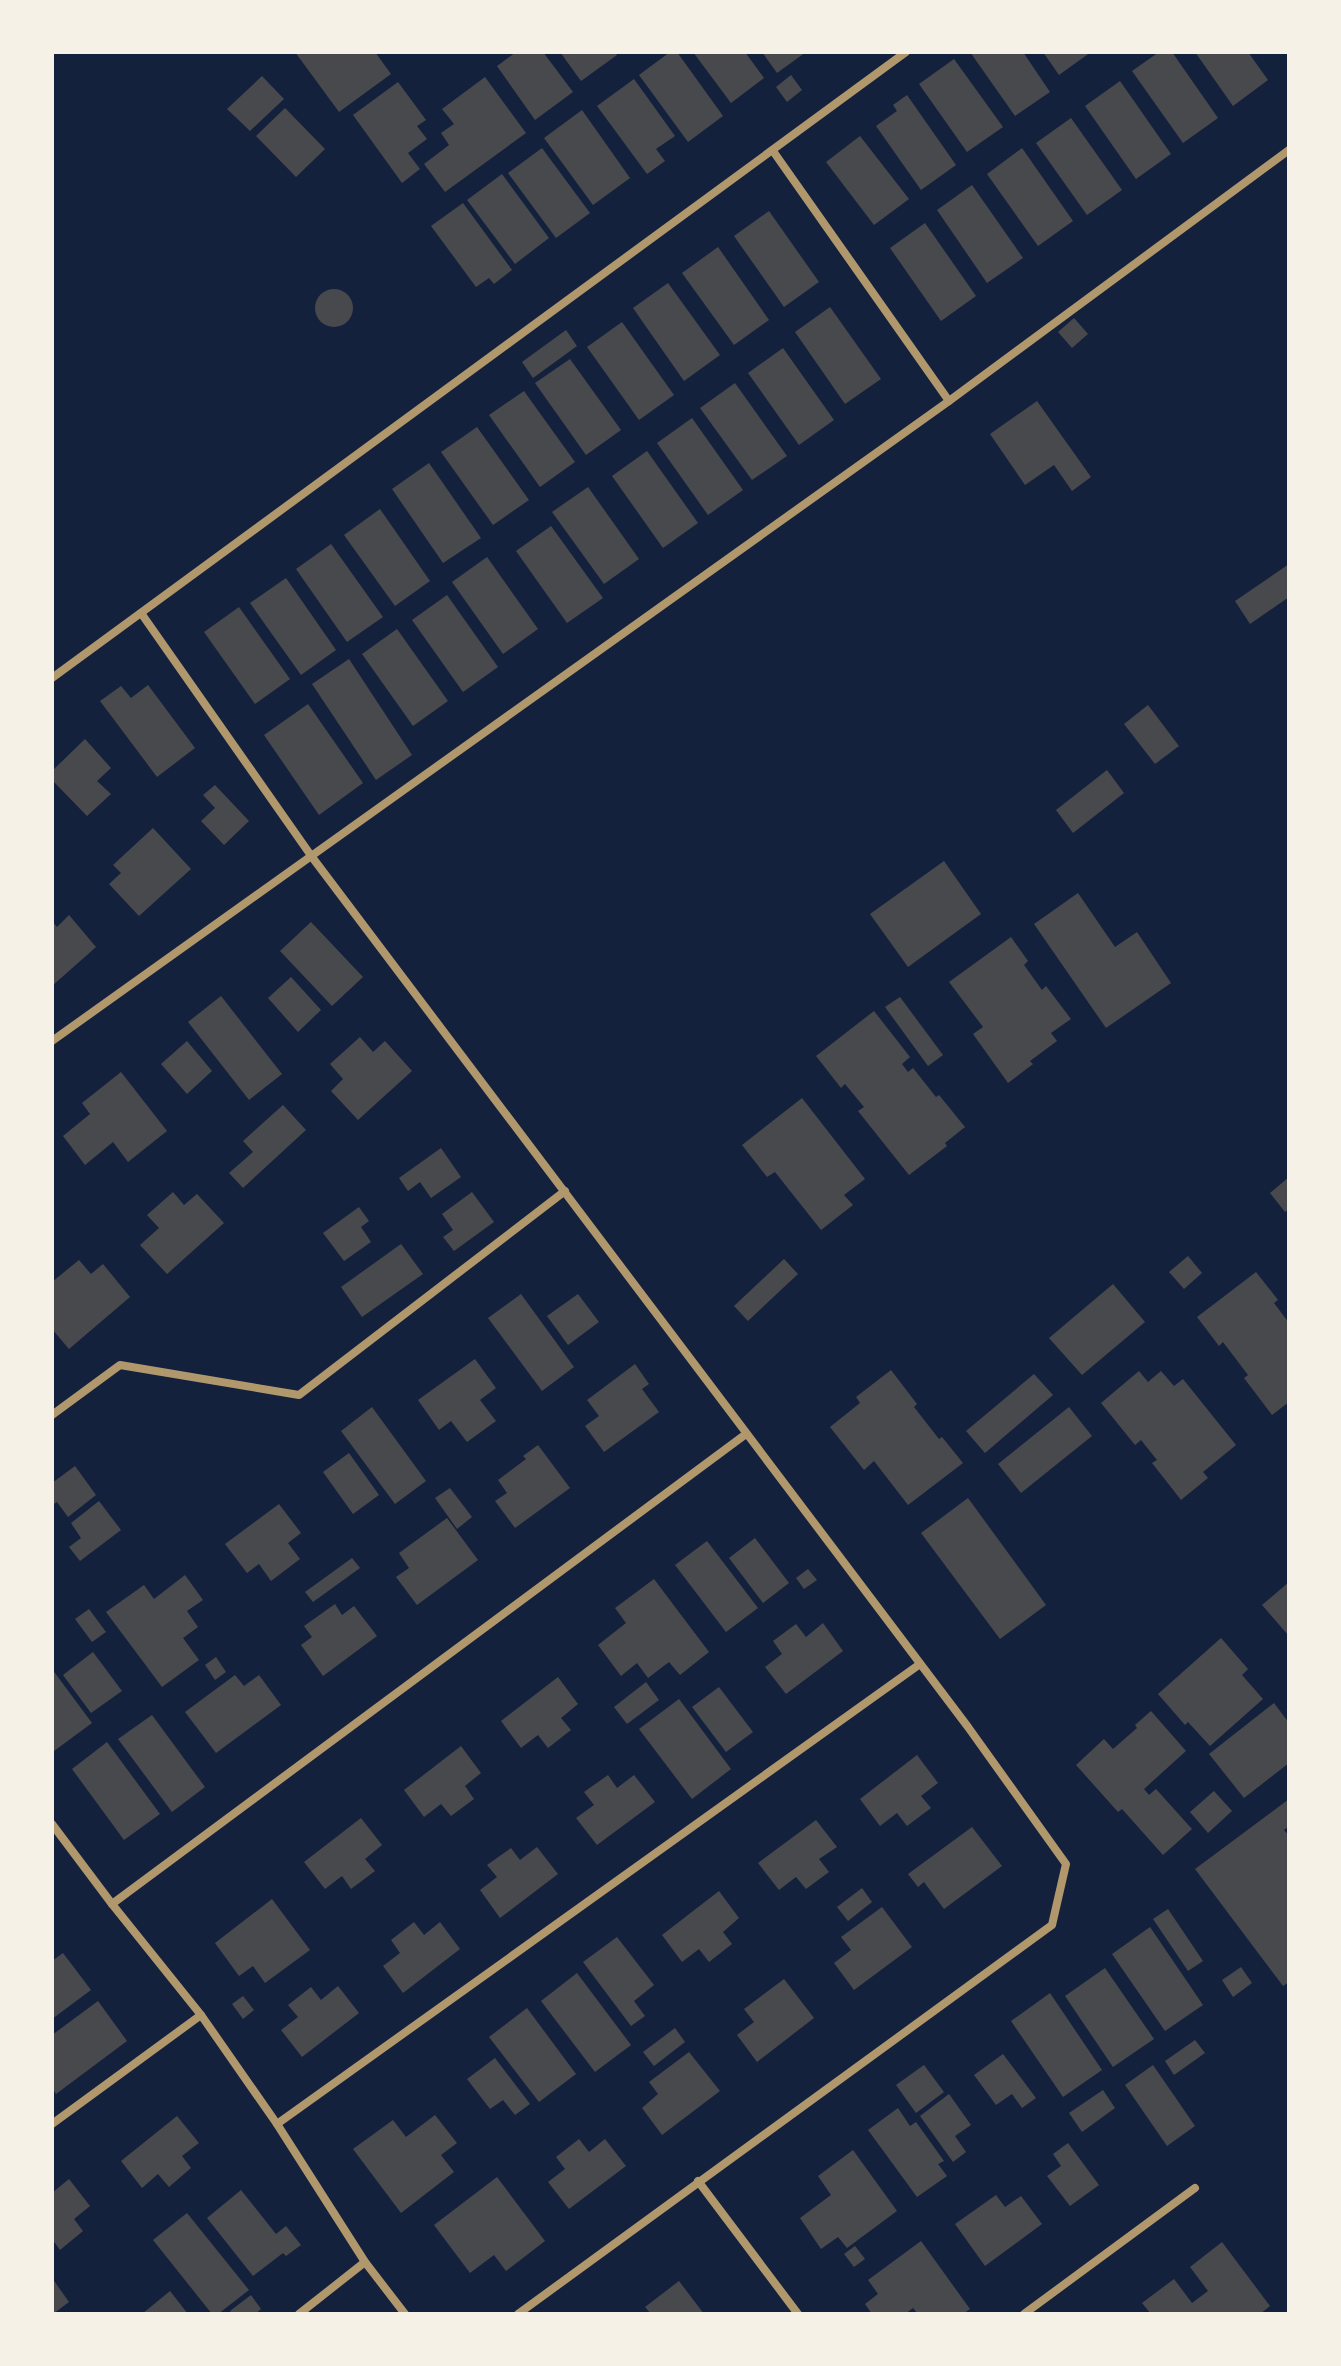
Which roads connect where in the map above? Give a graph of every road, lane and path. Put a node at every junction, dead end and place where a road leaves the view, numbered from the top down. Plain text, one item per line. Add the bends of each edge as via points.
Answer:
1 (906, 52) edge
2 (1289, 150) edge
3 (773, 151) junction
4 (949, 401) junction
5 (141, 613) junction
6 (52, 678) edge
7 (312, 857) junction
8 (52, 1041) edge
9 (565, 1191) junction
10 (52, 1415) edge
11 (746, 1434) junction
12 (920, 1664) junction
13 (52, 1824) edge
14 (112, 1904) junction
15 (201, 2015) junction
16 (52, 2124) edge
17 (277, 2124) junction
18 (698, 2181) junction
19 (1195, 2188) dead end
20 (365, 2262) junction
21 (299, 2314) edge
22 (405, 2314) edge
23 (518, 2314) edge
24 (798, 2314) edge
25 (1024, 2314) edge

1 - 3 street
2 - 4 street
3 - 4 street
3 - 5 street
4 - 7 street
5 - 6 street
5 - 7 street
7 - 8 street
7 - 9 street
9 - 10 street via 299,1395 120,1365
9 - 11 street
11 - 12 street
11 - 14 street
12 - 17 street
12 - 18 street via 1066,1864 1052,1925
13 - 14 street
14 - 15 street
15 - 16 street
15 - 17 street
17 - 20 street
18 - 23 street
18 - 24 street
19 - 25 street
20 - 21 street
20 - 22 street

